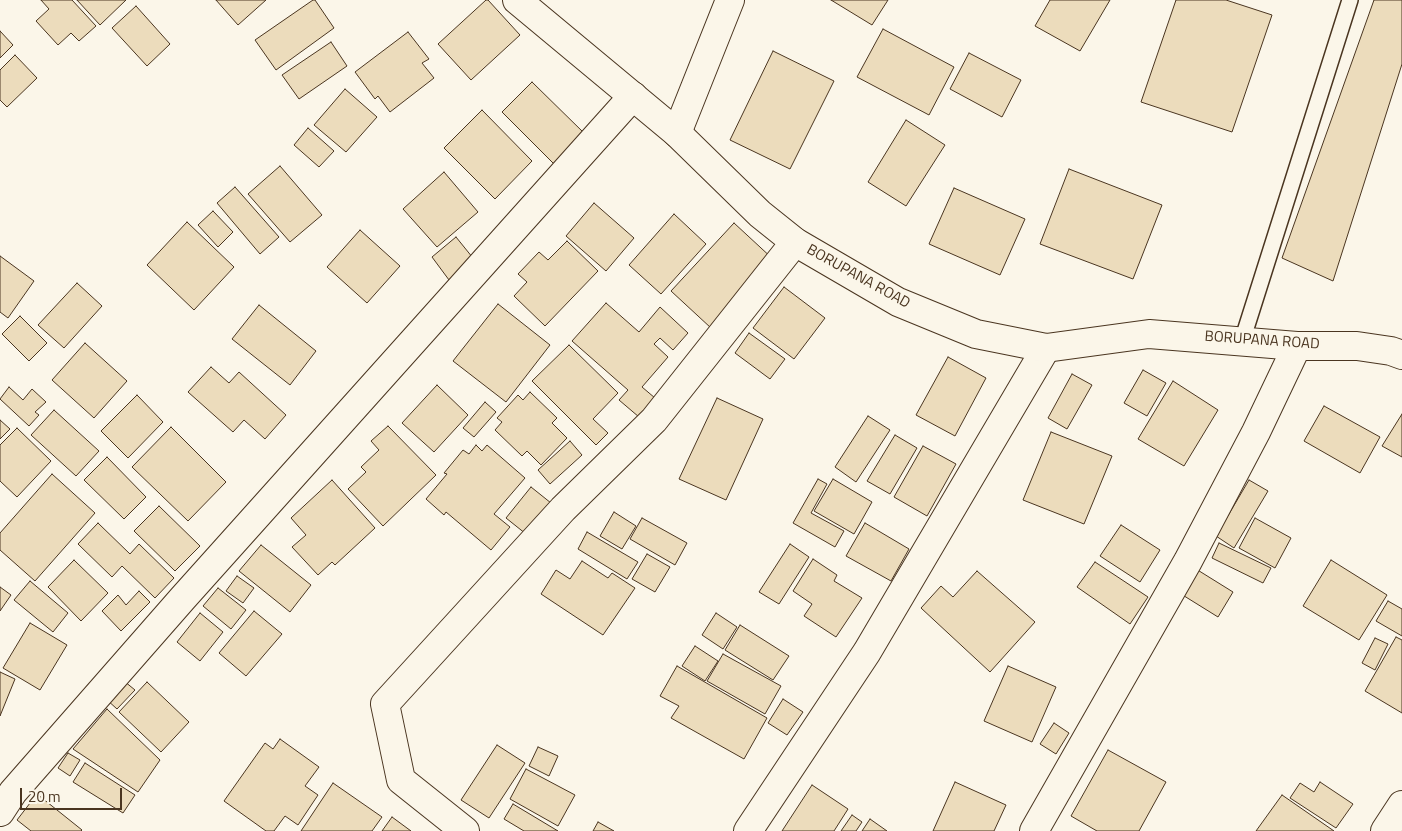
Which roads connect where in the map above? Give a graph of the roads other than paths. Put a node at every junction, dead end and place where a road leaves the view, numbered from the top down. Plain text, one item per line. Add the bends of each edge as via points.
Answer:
1 (517, 0) edge
2 (730, 0) edge
3 (1350, 0) edge
4 (633, 96) junction
5 (677, 133) junction
6 (795, 242) junction
7 (1242, 341) junction
8 (1297, 346) junction
9 (1046, 348) junction
10 (1402, 354) edge
11 (1402, 805) edge
12 (0, 812) edge
13 (466, 831) edge
14 (748, 831) edge
15 (1034, 831) edge
16 (1385, 831) edge

1 - 4 street, BORUPANA ROAD
2 - 5 street
3 - 7 lane
4 - 5 street, BORUPANA ROAD
4 - 12 street via 183,598 13,792
5 - 6 street, BORUPANA ROAD via 760,214
6 - 9 street, BORUPANA ROAD via 898,302 976,334
6 - 13 street via 654,420 563,509 385,704 401,780
7 - 8 street, BORUPANA ROAD
7 - 9 street, BORUPANA ROAD via 1150,334
8 - 10 street, BORUPANA ROAD via 1357,346
8 - 15 street via 1188,561
9 - 14 street via 867,652
11 - 16 street

